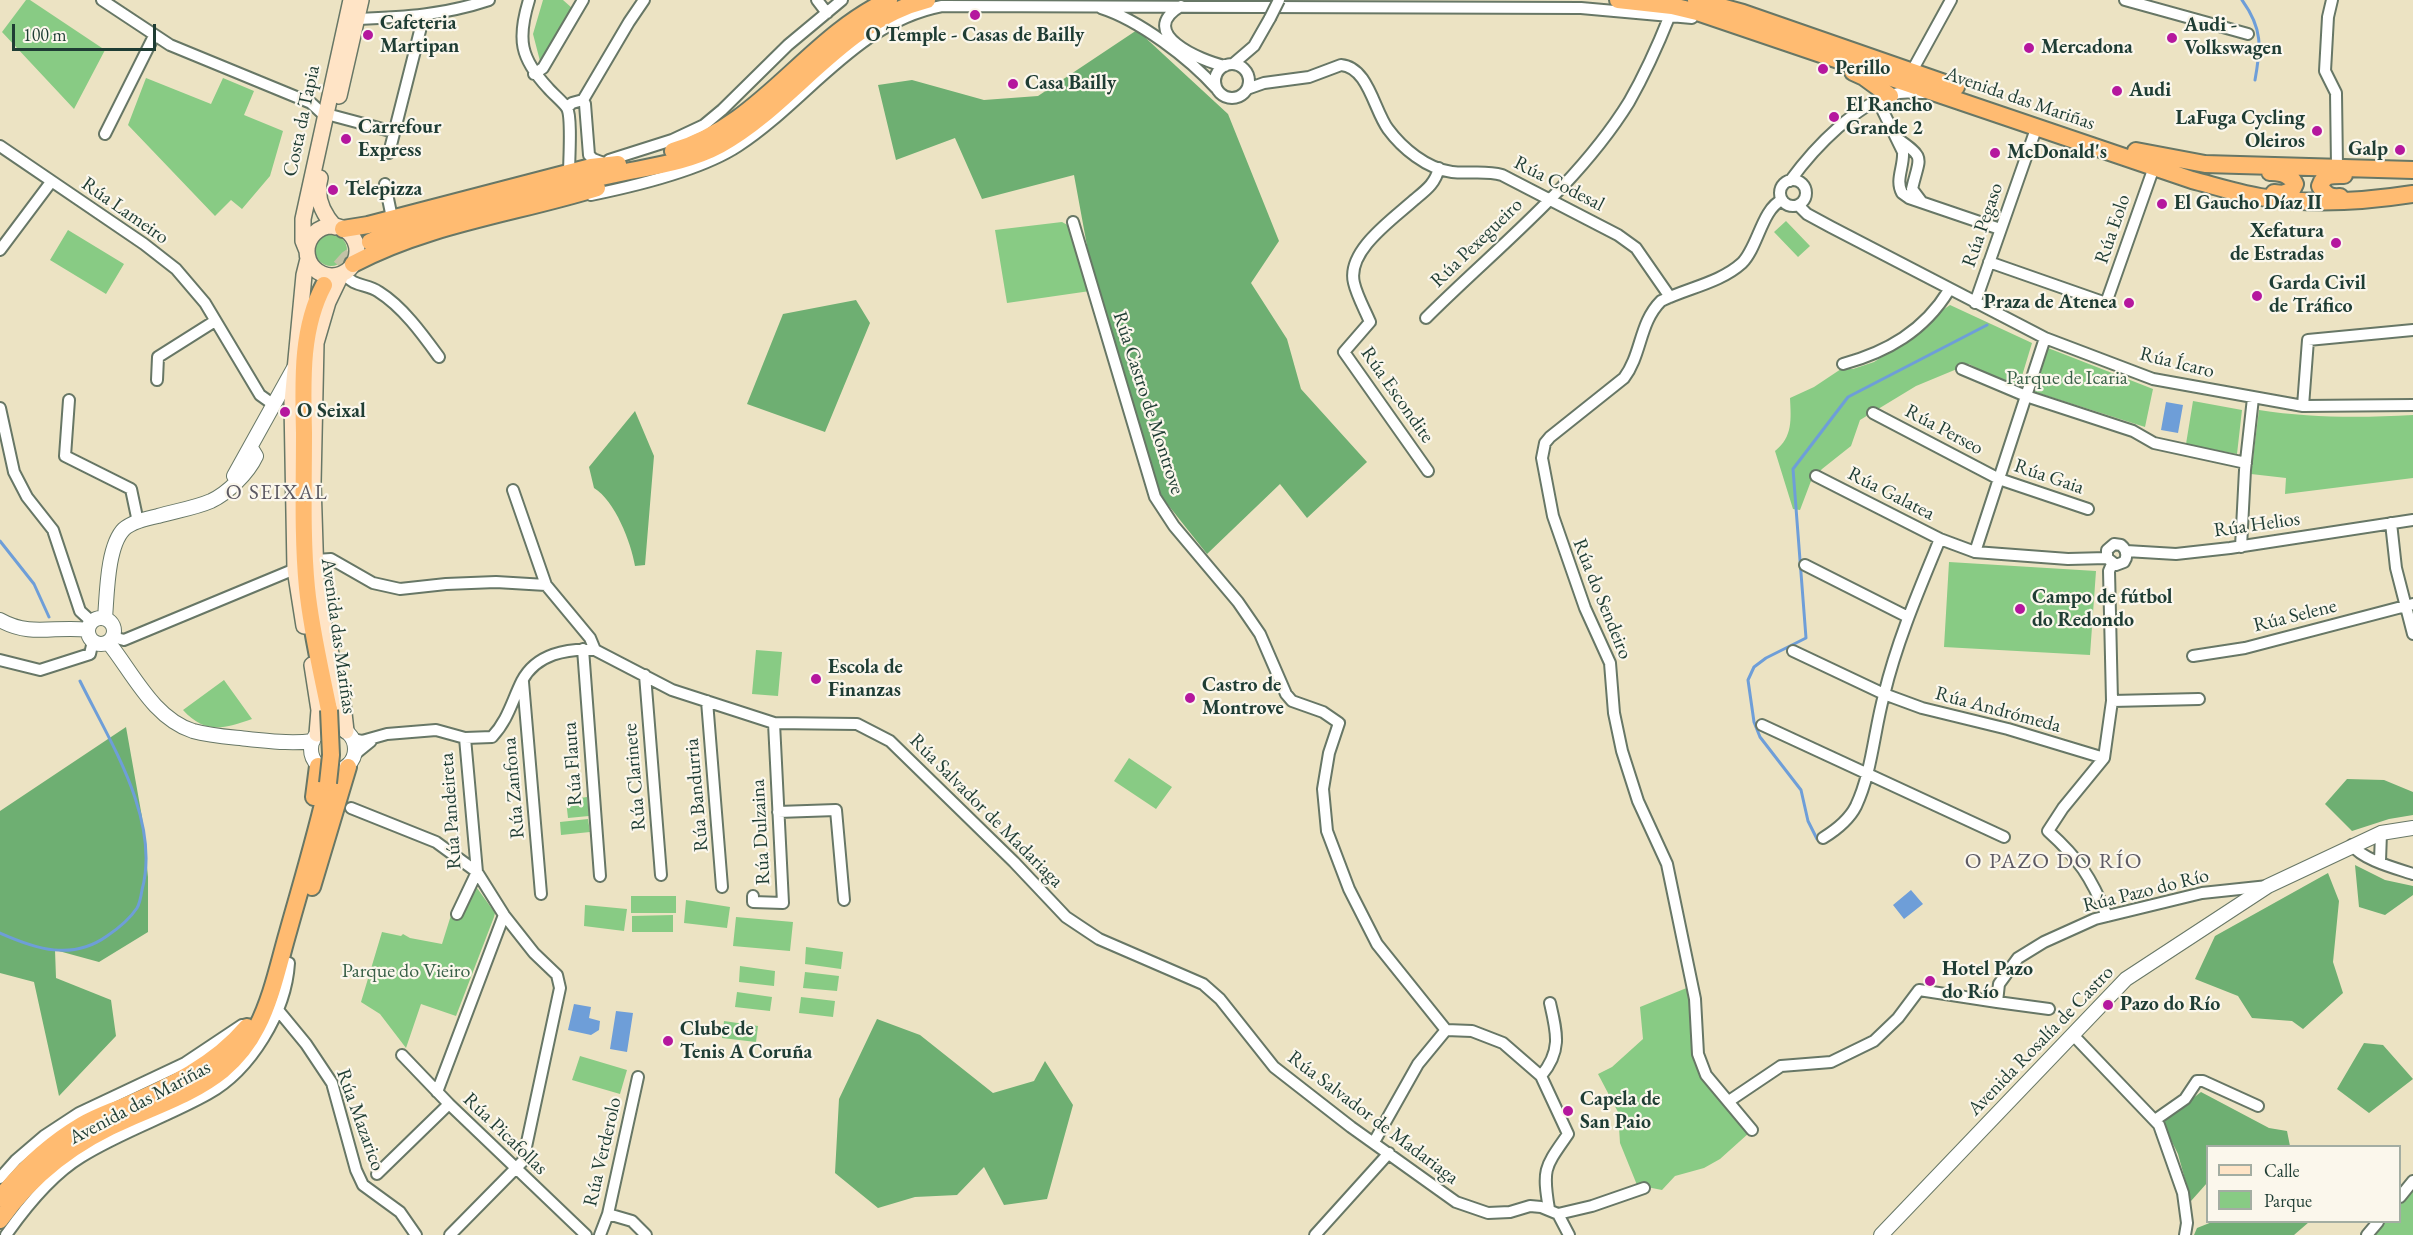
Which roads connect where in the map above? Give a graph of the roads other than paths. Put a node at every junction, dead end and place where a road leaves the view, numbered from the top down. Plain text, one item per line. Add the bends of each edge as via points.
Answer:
1 (102, 0) edge
2 (352, 0) edge
3 (361, 0) edge
4 (489, 0) edge
5 (529, 0) edge
6 (644, 0) edge
7 (817, 0) edge
8 (842, 0) edge
9 (889, 0) edge
10 (927, 0) edge
11 (1279, 0) edge
12 (1618, 0) edge
13 (1696, 0) edge
14 (1951, 0) edge
15 (2125, 0) edge
16 (2332, 0) edge
17 (578, 2) edge
18 (1077, 6) junction
19 (1180, 6) junction
20 (827, 13) junction
21 (424, 15) junction
22 (1670, 15) junction
23 (358, 19) junction
24 (1753, 30) junction
25 (2248, 34) dead end
26 (154, 36) junction
27 (1259, 38) junction
28 (1229, 65) junction
29 (1912, 71) junction
30 (1248, 73) junction
31 (534, 74) junction
32 (1273, 82) junction
33 (1216, 88) junction
34 (1247, 89) junction
35 (1941, 94) junction
36 (1884, 98) junction
37 (583, 100) junction
38 (567, 108) junction
39 (329, 115) junction
40 (2037, 126) junction
41 (394, 132) junction
42 (105, 134) dead end
43 (1898, 139) junction
44 (0, 146) edge
45 (389, 153) dead end
46 (596, 164) junction
47 (625, 164) junction
48 (2205, 164) junction
49 (1803, 165) junction
50 (2154, 167) junction
51 (2337, 167) junction
52 (1439, 168) junction
53 (2413, 171) edge
54 (1790, 181) junction
55 (51, 182) junction
56 (385, 184) dead end
57 (1802, 184) junction
58 (568, 185) junction
59 (2238, 191) junction
60 (2413, 194) edge
61 (2381, 199) junction
62 (1549, 200) junction
63 (1782, 200) junction
64 (1922, 201) junction
65 (1798, 205) junction
66 (392, 218) junction
67 (1073, 222) dead end
68 (339, 228) junction
69 (2000, 229) junction
70 (370, 242) tunnel mouth
71 (0, 250) edge
72 (308, 255) junction
73 (1989, 262) junction
74 (346, 271) junction
75 (324, 285) tunnel mouth
76 (1949, 290) junction
77 (1670, 297) junction
78 (1975, 303) junction
79 (1426, 318) dead end
80 (215, 321) junction
81 (2413, 330) edge
82 (2045, 338) junction
83 (439, 357) dead end
84 (1843, 364) dead end
85 (294, 368) junction
86 (1962, 369) dead end
87 (157, 380) dead end
88 (2026, 396) junction
89 (2253, 399) junction
90 (69, 400) dead end
91 (274, 405) junction
92 (2413, 405) edge
93 (2303, 406) junction
94 (0, 408) edge
95 (1873, 413) dead end
96 (2246, 463) junction
97 (1428, 471) dead end
98 (1816, 476) dead end
99 (1999, 479) junction
100 (513, 490) dead end
101 (2088, 509) dead end
102 (2413, 520) edge
103 (138, 522) junction
104 (2391, 523) junction
105 (1940, 539) junction
106 (2241, 547) junction
107 (2126, 550) junction
108 (1975, 552) junction
109 (316, 560) junction
110 (2110, 561) junction
111 (1805, 565) dead end
112 (295, 569) junction
113 (546, 585) junction
114 (2409, 605) edge
115 (1908, 617) junction
116 (0, 620) edge
117 (94, 628) junction
118 (2413, 634) edge
119 (110, 640) junction
120 (583, 649) junction
121 (595, 650) junction
122 (1793, 651) dead end
123 (2193, 656) dead end
124 (0, 660) edge
125 (645, 675) junction
126 (523, 680) junction
127 (1884, 694) junction
128 (2199, 699) dead end
129 (707, 701) junction
130 (2112, 701) junction
131 (774, 723) junction
132 (1762, 725) dead end
133 (350, 735) junction
134 (465, 738) junction
135 (373, 739) junction
136 (315, 749) junction
137 (2104, 758) junction
138 (352, 760) junction
139 (1867, 773) junction
140 (351, 808) dead end
141 (778, 812) junction
142 (2413, 828) edge
143 (2381, 833) junction
144 (2004, 837) dead end
145 (1823, 838) dead end
146 (2352, 845) junction
147 (2380, 861) junction
148 (477, 872) junction
149 (2413, 874) edge
150 (661, 875) dead end
151 (600, 876) dead end
152 (2268, 886) junction
153 (722, 887) dead end
154 (541, 894) dead end
155 (753, 896) dead end
156 (844, 900) dead end
157 (457, 914) dead end
158 (504, 915) junction
159 (2107, 916) junction
160 (289, 963) junction
161 (271, 988) junction
162 (1997, 1002) junction
163 (1550, 1004) dead end
164 (2049, 1009) dead end
165 (278, 1010) junction
166 (245, 1023) junction
167 (1446, 1030) junction
168 (2073, 1035) junction
169 (242, 1051) junction
170 (220, 1054) junction
171 (402, 1055) dead end
172 (1541, 1076) junction
173 (638, 1077) dead end
174 (437, 1092) junction
175 (1729, 1101) junction
176 (449, 1104) junction
177 (2258, 1107) dead end
178 (2155, 1120) junction
179 (1752, 1130) dead end
180 (1374, 1142) junction
181 (1389, 1153) junction
182 (515, 1168) junction
183 (377, 1174) dead end
184 (0, 1178) edge
185 (2413, 1181) edge
186 (1644, 1188) dead end
187 (2401, 1196) edge
188 (0, 1198) edge
189 (1553, 1212) junction
190 (608, 1214) junction
191 (0, 1220) edge
192 (2376, 1223) edge
193 (579, 1233) edge
194 (6, 1235) edge
195 (416, 1235) edge
196 (450, 1235) edge
197 (600, 1235) edge
198 (646, 1235) edge
199 (1316, 1235) edge
200 (1569, 1235) edge
201 (1881, 1235) edge
202 (2185, 1235) edge
203 (2367, 1235) edge

1 - 26 street
2 - 23 main road
2 - 39 main road, Costa da Tapia
3 - 23 main road, Costa da Tapia
4 - 21 street
5 - 31 street via 522,49
6 - 37 street
7 - 20 street
8 - 20 street
9 - 47 highway via 827,42 723,129 686,147
10 - 58 highway via 873,23 759,120 717,146 683,160
11 - 27 street, bridge
12 - 24 highway, Avenida das Mariñas via 1672,6
13 - 29 highway, Avenida das Mariñas
14 - 29 street
15 - 25 street
16 - 51 street via 2325,71 2336,93
17 - 31 street via 543,68
18 - 19 street
18 - 33 street via 1102,9 1140,26
18 - 58 street via 958,5 922,10 870,36 736,148 688,170 608,191
19 - 22 street via 1581,8
19 - 28 street via 1167,19 1168,37 1196,57
20 - 46 street via 704,125 672,140
21 - 23 street
21 - 41 street
22 - 24 street
22 - 62 street, Rúa Pexegueiro via 1628,103
23 - 39 main road, Costa da Tapia
24 - 35 highway, Avenida das Mariñas
24 - 36 highway via 1784,47 1857,74
26 - 39 street via 311,103
26 - 42 street
27 - 28 street via 1246,54
27 - 30 street
28 - 30 street
28 - 33 street via 1217,72
29 - 48 highway, Avenida das Mariñas via 2136,151
30 - 32 street, Rúa Codesal
30 - 34 street
31 - 38 street
32 - 34 street, Rúa Codesal
32 - 52 street, Rúa Codesal via 1295,81 1341,65 1353,68 1387,128 1418,158
33 - 34 street via 1231,99
35 - 36 street via 1900,93
35 - 40 highway, Avenida das Mariñas
36 - 43 street
36 - 49 street, Rúa do Sendeiro via 1847,122
37 - 38 street
37 - 46 street via 589,155
38 - 58 street
39 - 41 street, Costa da Tapia
39 - 68 main road, Costa da Tapia via 318,197 325,214
39 - 72 main road, Costa da Tapia via 303,219 303,241
40 - 50 highway, Avenida das Mariñas
40 - 69 street, Rúa Pegaso
41 - 45 street
43 - 64 street via 1919,157 1912,189
43 - 64 street via 1904,161 1899,187 1910,198
44 - 55 street, Rúa Lameiro
46 - 47 highway
46 - 58 highway
47 - 58 highway
48 - 51 highway, Avenida das Mariñas
48 - 59 highway via 2239,171 2285,173 2295,184 2283,194
49 - 54 street, Rúa do Sendeiro
49 - 57 street
50 - 59 highway, Avenida das Mariñas
50 - 73 street, Rúa Eolo via 2106,303
51 - 53 highway, Avenida das Mariñas
52 - 62 street, Rúa Codesal via 1502,175
52 - 97 street, Rúa Escondite via 1435,182 1383,228 1356,259 1353,282 1370,322 1344,352
53 - 61 highway via 2393,176 2328,175 2320,186 2333,198
54 - 57 street
54 - 63 street, Rúa do Sendeiro via 1781,188
55 - 71 street
55 - 80 street, Rúa Lameiro via 176,269
56 - 66 street
57 - 65 street via 1805,196
58 - 66 highway
58 - 70 highway via 414,225
58 - 74 highway via 381,250
59 - 61 highway, Avenida das Mariñas via 2308,202
60 - 61 highway, Avenida das Mariñas
62 - 77 street, Rúa Codesal via 1636,248
62 - 79 street, Rúa Pexegueiro
63 - 65 street via 1791,206
63 - 77 street, Rúa do Sendeiro via 1771,208 1742,262 1717,278
64 - 69 street
65 - 76 street, Rúa Ícaro via 1821,222
66 - 68 highway
67 - 167 street, Rúa Castro de Montrove via 1155,497 1260,634 1286,694 1292,701 1323,712 1339,723 1323,789 1327,831 1349,889 1377,944
68 - 72 main road via 316,233
68 - 74 main road via 350,234 357,248
69 - 73 street, Rúa Pegaso
72 - 74 main road via 321,274 334,276
72 - 85 main road
73 - 78 street, Rúa Pegaso
74 - 83 street via 351,283 379,292 418,328
74 - 109 main road via 322,319 315,362
75 - 161 highway, Avenida das Mariñas, bridge via 311,317 306,348 304,530 310,610 329,710 331,755 328,783
76 - 78 street, Rúa Ícaro
76 - 84 street via 1917,330 1872,356
77 - 175 street, Rúa do Sendeiro via 1661,301 1649,317 1636,359 1624,378 1550,437 1542,458 1557,534 1610,663 1614,713 1630,778 1667,864 1695,999 1696,1045 1701,1066
78 - 82 street, Rúa Ícaro
80 - 87 street via 158,357
80 - 91 street, Rúa Lameiro via 260,395
81 - 93 street via 2308,340
82 - 88 street, Rúa Perseo
82 - 89 street, Rúa Ícaro via 2152,379
85 - 91 street
85 - 112 main road
86 - 88 street
88 - 96 street via 2133,431 2154,443
88 - 99 street, Rúa Perseo
89 - 93 street, Rúa Ícaro
89 - 96 street
90 - 103 street via 65,456 131,489
91 - 103 street via 248,451 254,451 253,463 224,492 213,501
92 - 93 street, Rúa Ícaro
94 - 117 street via 14,472 27,497 53,530 80,611
95 - 99 street, Rúa Perseo
96 - 106 street
98 - 105 street, Rúa Galatea
99 - 101 street, Rúa Gaia
99 - 108 street, Rúa Perseo
100 - 113 street
102 - 104 street, Rúa Helios
103 - 117 street via 124,530 116,545
104 - 106 street, Rúa Helios
104 - 114 street via 2396,568
105 - 108 street, Rúa Helios
105 - 115 street, Rúa Galatea
106 - 107 street, Rúa Helios via 2176,554
107 - 110 street via 2124,562
107 - 110 street, Rúa Helios via 2118,544 2111,546 2106,553
108 - 110 street, Rúa Helios
109 - 113 street via 331,559 372,583 400,589 496,582
109 - 133 main road via 322,616
110 - 130 street
111 - 115 street
112 - 119 street via 124,640
112 - 136 main road via 318,699
113 - 121 street via 590,638
114 - 118 street
114 - 123 street, Rúa Selene via 2245,648
115 - 127 street, Rúa Galatea
116 - 117 street via 26,630 46,632
117 - 119 street via 100,644
117 - 119 street via 112,623
117 - 124 street via 90,654 40,670
119 - 136 street via 144,691 180,725 206,734
120 - 121 street
120 - 126 street via 541,660
120 - 151 street, Rúa Flauta
121 - 125 street, Rúa Salvador de Madariaga
122 - 127 street
125 - 129 street, Rúa Salvador de Madariaga via 672,690
125 - 150 street, Rúa Clarinete
126 - 134 street via 503,726 492,737
126 - 154 street, Rúa Zanfona
127 - 137 street, Rúa Andrómeda
127 - 139 street, Rúa Galatea
128 - 130 street
129 - 131 street, Rúa Salvador de Madariaga
129 - 153 street, Rúa Bandurria
130 - 137 street
131 - 141 street, Rúa Dulzaina
131 - 180 street, Rúa Salvador de Madariaga via 857,724 890,741 1066,917 1099,939 1203,984 1220,999 1274,1067
132 - 139 street
133 - 135 street via 362,741
133 - 136 street via 334,727 322,730
133 - 138 street
134 - 135 street via 436,730 406,731
134 - 148 street, Rúa Pandeireta
135 - 138 street
136 - 138 street via 329,771 342,770
136 - 166 highway via 312,811 257,1001
137 - 159 street via 2048,831 2080,862
138 - 160 highway
139 - 144 street
139 - 145 street, Rúa Galatea via 1855,808
140 - 148 street via 436,842
141 - 155 street, Rúa Dulzaina via 783,903 753,902
141 - 156 street via 836,810
142 - 143 street, Avenida Rosalía de Castro
143 - 146 street, Avenida Rosalía de Castro
143 - 147 street
146 - 147 street via 2357,852
146 - 152 street, Avenida Rosalía de Castro
147 - 149 street
148 - 157 street, Rúa Pandeireta
148 - 158 street
152 - 159 street, Rúa Pazo do Río via 2202,893
152 - 168 street, Avenida Rosalía de Castro via 2126,979
158 - 174 street
158 - 182 street via 557,975 560,988 523,1161
159 - 162 street, Rúa Pazo do Río via 2044,942 2019,958 1999,984
160 - 165 street, Avenida das Mariñas
160 - 169 highway via 268,1017
161 - 169 highway, Avenida das Mariñas via 258,1025
161 - 170 highway, Avenida das Mariñas via 254,1018
162 - 164 street
162 - 175 street via 1919,990 1874,1041 1831,1062 1780,1066
163 - 172 street via 1556,1053
165 - 194 street, Avenida das Mariñas via 253,1053 228,1079 209,1094 79,1158 29,1202
165 - 195 street, Rúa Mazarico via 332,1083 363,1185 400,1212
166 - 170 highway
166 - 184 street, Avenida das Mariñas via 185,1063 80,1113 44,1136
167 - 172 street via 1472,1031 1503,1043
167 - 180 street via 1418,1064
168 - 178 street
168 - 201 street, Avenida Rosalía de Castro
169 - 191 highway, Avenida das Mariñas via 224,1069 175,1099 78,1143 47,1167
170 - 188 highway, Avenida das Mariñas via 178,1081 83,1124 20,1173
171 - 174 street, Rúa Picafollas
172 - 189 street via 1568,1134 1548,1163 1544,1180
173 - 190 street, Rúa Verderolo
174 - 176 street, Rúa Picafollas
175 - 179 street, Rúa do Sendeiro
176 - 182 street, Rúa Picafollas
176 - 183 street
177 - 178 street via 2197,1081 2185,1099
178 - 202 street via 2183,1193
180 - 181 street, Rúa Salvador de Madariaga
181 - 189 street, Rúa Salvador de Madariaga via 1456,1202 1488,1213 1530,1206
181 - 199 street
182 - 193 street, Rúa Picafollas
182 - 196 street
185 - 187 street
186 - 189 street, Rúa Salvador de Madariaga via 1592,1206
189 - 200 street
190 - 197 street, Rúa Verderolo
190 - 198 street via 632,1221
192 - 203 street

